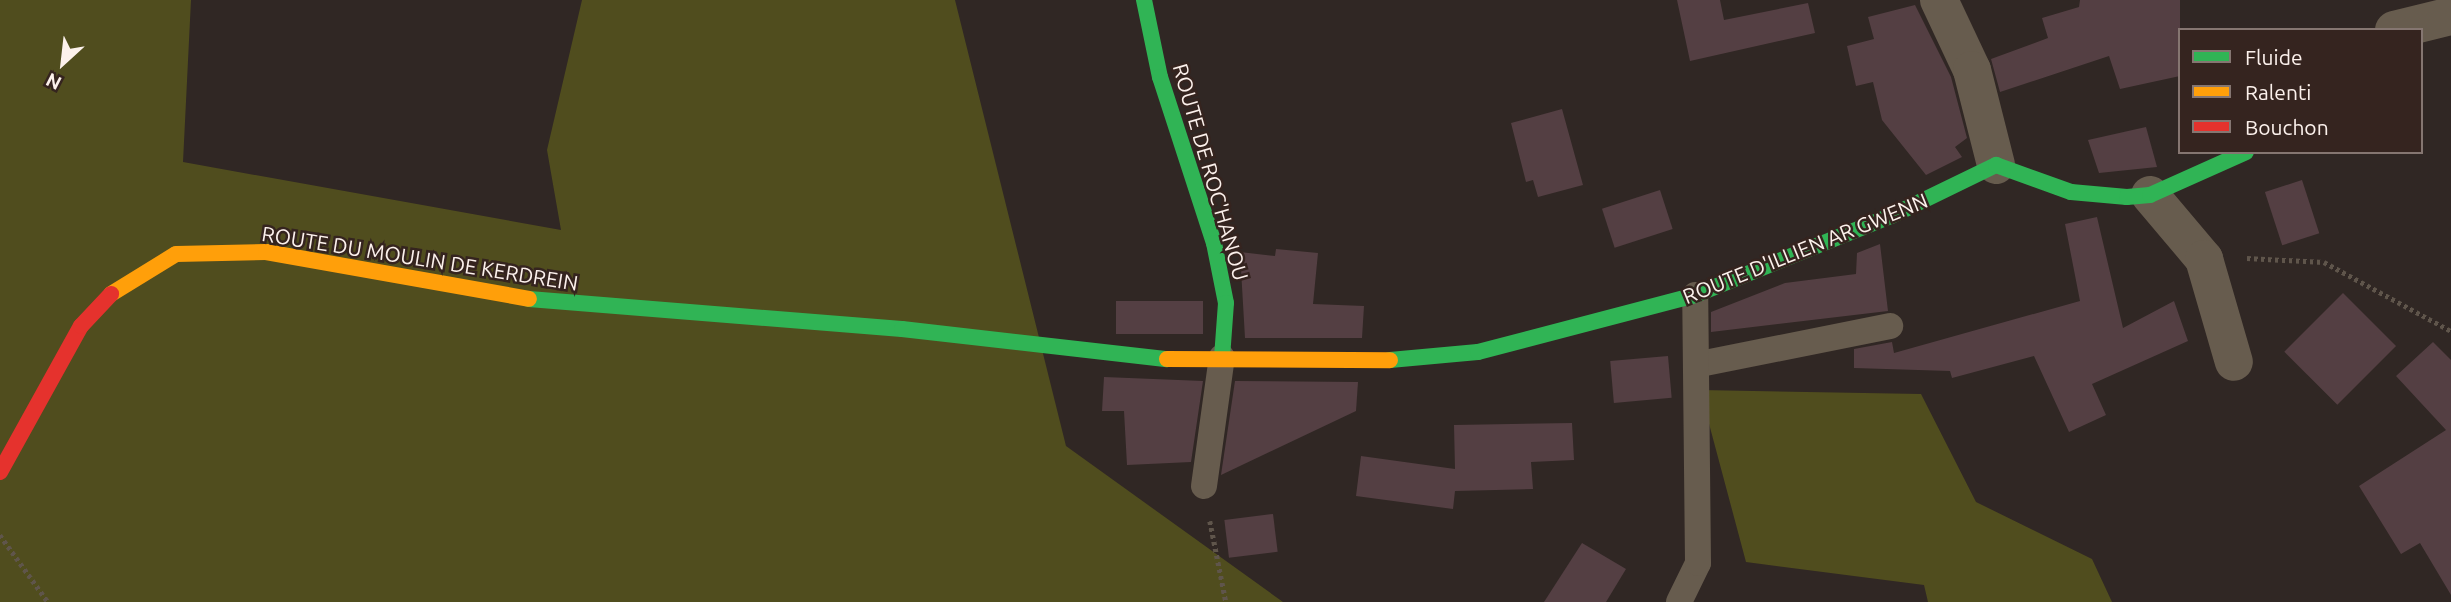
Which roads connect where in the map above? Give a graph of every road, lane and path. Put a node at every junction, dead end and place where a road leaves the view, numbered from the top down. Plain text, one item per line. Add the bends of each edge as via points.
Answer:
1 (1144, 0) edge
2 (1939, 0) edge
3 (2451, 16) edge
4 (2402, 28) edge
5 (2242, 154) edge
6 (1996, 165) junction
7 (2150, 195) junction
8 (2204, 258) junction
9 (1695, 295) junction
10 (1890, 326) dead end
11 (2451, 331) edge
12 (1222, 357) junction
13 (2234, 362) dead end
14 (1700, 364) junction
15 (0, 472) edge
16 (1204, 486) joint
17 (0, 534) edge
18 (48, 602) edge
19 (1226, 602) edge
20 (1679, 602) edge

1 - 12 street, ROUTE DE ROC'HANOU via 1160,77 1214,243 1226,303
2 - 6 street via 1972,70
3 - 4 street
5 - 7 street
6 - 7 street via 2071,192
6 - 9 street, ROUTE D'ILLIEN AR GWENN via 1891,216
7 - 8 street
8 - 11 path via 2324,262
8 - 13 street
9 - 12 street, ROUTE D'ILLIEN AR GWENN via 1478,352 1395,360
9 - 14 lane
10 - 14 lane
12 - 15 street, ROUTE DU MOULIN DE KERDREIN via 1138,359 902,329 543,302 266,252 176,254 117,286 81,326
12 - 16 lane
14 - 20 lane via 1698,563
16 - 19 path
17 - 18 path

